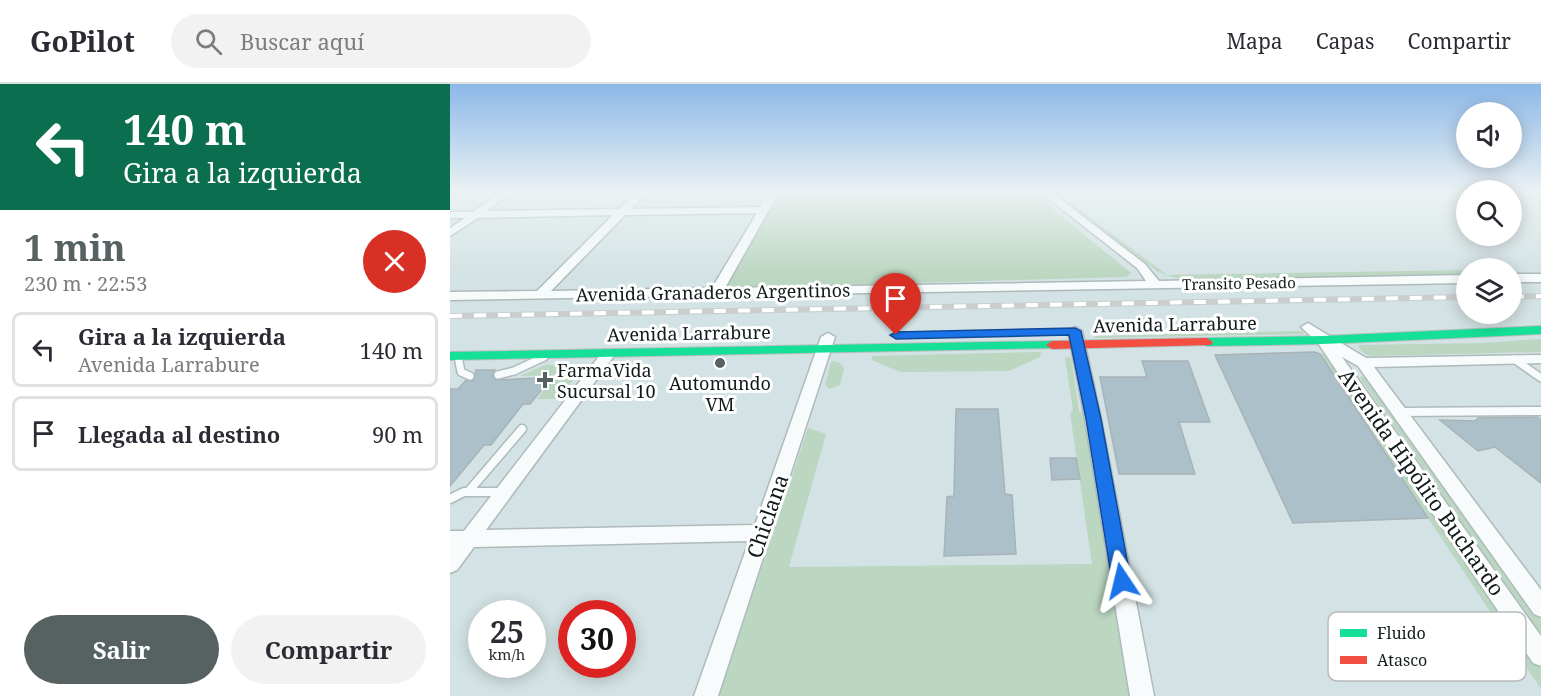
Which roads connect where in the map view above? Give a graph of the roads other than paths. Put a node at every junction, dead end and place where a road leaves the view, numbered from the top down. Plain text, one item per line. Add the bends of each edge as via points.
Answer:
1 (467, 221) edge
2 (614, 221) edge
3 (757, 221) edge
4 (1082, 221) edge
5 (450, 233) edge
6 (1522, 278) edge
7 (1541, 278) edge
8 (1456, 279) edge
9 (1156, 285) junction
10 (716, 292) junction
11 (540, 295) junction
12 (450, 296) edge
13 (1541, 322) edge
14 (1308, 327) junction
15 (1541, 330) edge
16 (1076, 338) junction
17 (1323, 340) junction
18 (450, 343) edge
19 (826, 343) junction
20 (609, 353) junction
21 (551, 354) junction
22 (454, 356) edge
23 (1541, 358) edge
24 (1514, 359) junction
25 (1363, 363) junction
26 (498, 375) dead end
27 (471, 376) dead end
28 (1541, 378) edge
29 (1541, 411) edge
30 (1399, 412) junction
31 (522, 429) dead end
32 (468, 492) junction
33 (503, 492) junction
34 (450, 499) edge
35 (762, 533) junction
36 (460, 539) edge
37 (450, 564) edge
38 (1541, 607) edge
39 (1511, 612) edge
40 (1526, 633) edge
41 (1541, 655) edge
42 (706, 696) edge
43 (1142, 696) edge

1 - 5 street
2 - 11 street
3 - 10 street
4 - 9 street, Transito Pesado via 1141,266
6 - 7 street
8 - 9 street, Transito Pesado
9 - 10 street, Avenida Granaderos Argentinos
10 - 11 street, Avenida Granaderos Argentinos
11 - 12 street, Avenida Granaderos Argentinos
13 - 14 main road, Avenida Larrabure
14 - 16 main road, Avenida Larrabure
14 - 17 street
15 - 17 main road, Avenida Larrabure
16 - 17 main road, Avenida Larrabure
16 - 19 main road, Avenida Larrabure
16 - 43 street
17 - 25 street
17 - 39 street, Avenida Hipólito Buchardo
18 - 19 main road, Avenida Larrabure
19 - 20 main road, Avenida Larrabure
19 - 35 street, Chiclana
20 - 21 main road, Avenida Larrabure
20 - 33 street
21 - 22 main road, Avenida Larrabure
21 - 26 lane via 514,372
22 - 27 lane via 461,372
23 - 24 street
24 - 25 street
24 - 28 lane
25 - 30 street, Avenida Hipólito Buchardo
29 - 30 lane
30 - 38 street, Avenida Hipólito Buchardo
31 - 32 lane
32 - 33 lane
32 - 34 lane
33 - 36 street
35 - 36 street
35 - 42 street, Chiclana
36 - 37 street
40 - 41 street, Avenida Hipólito Buchardo

